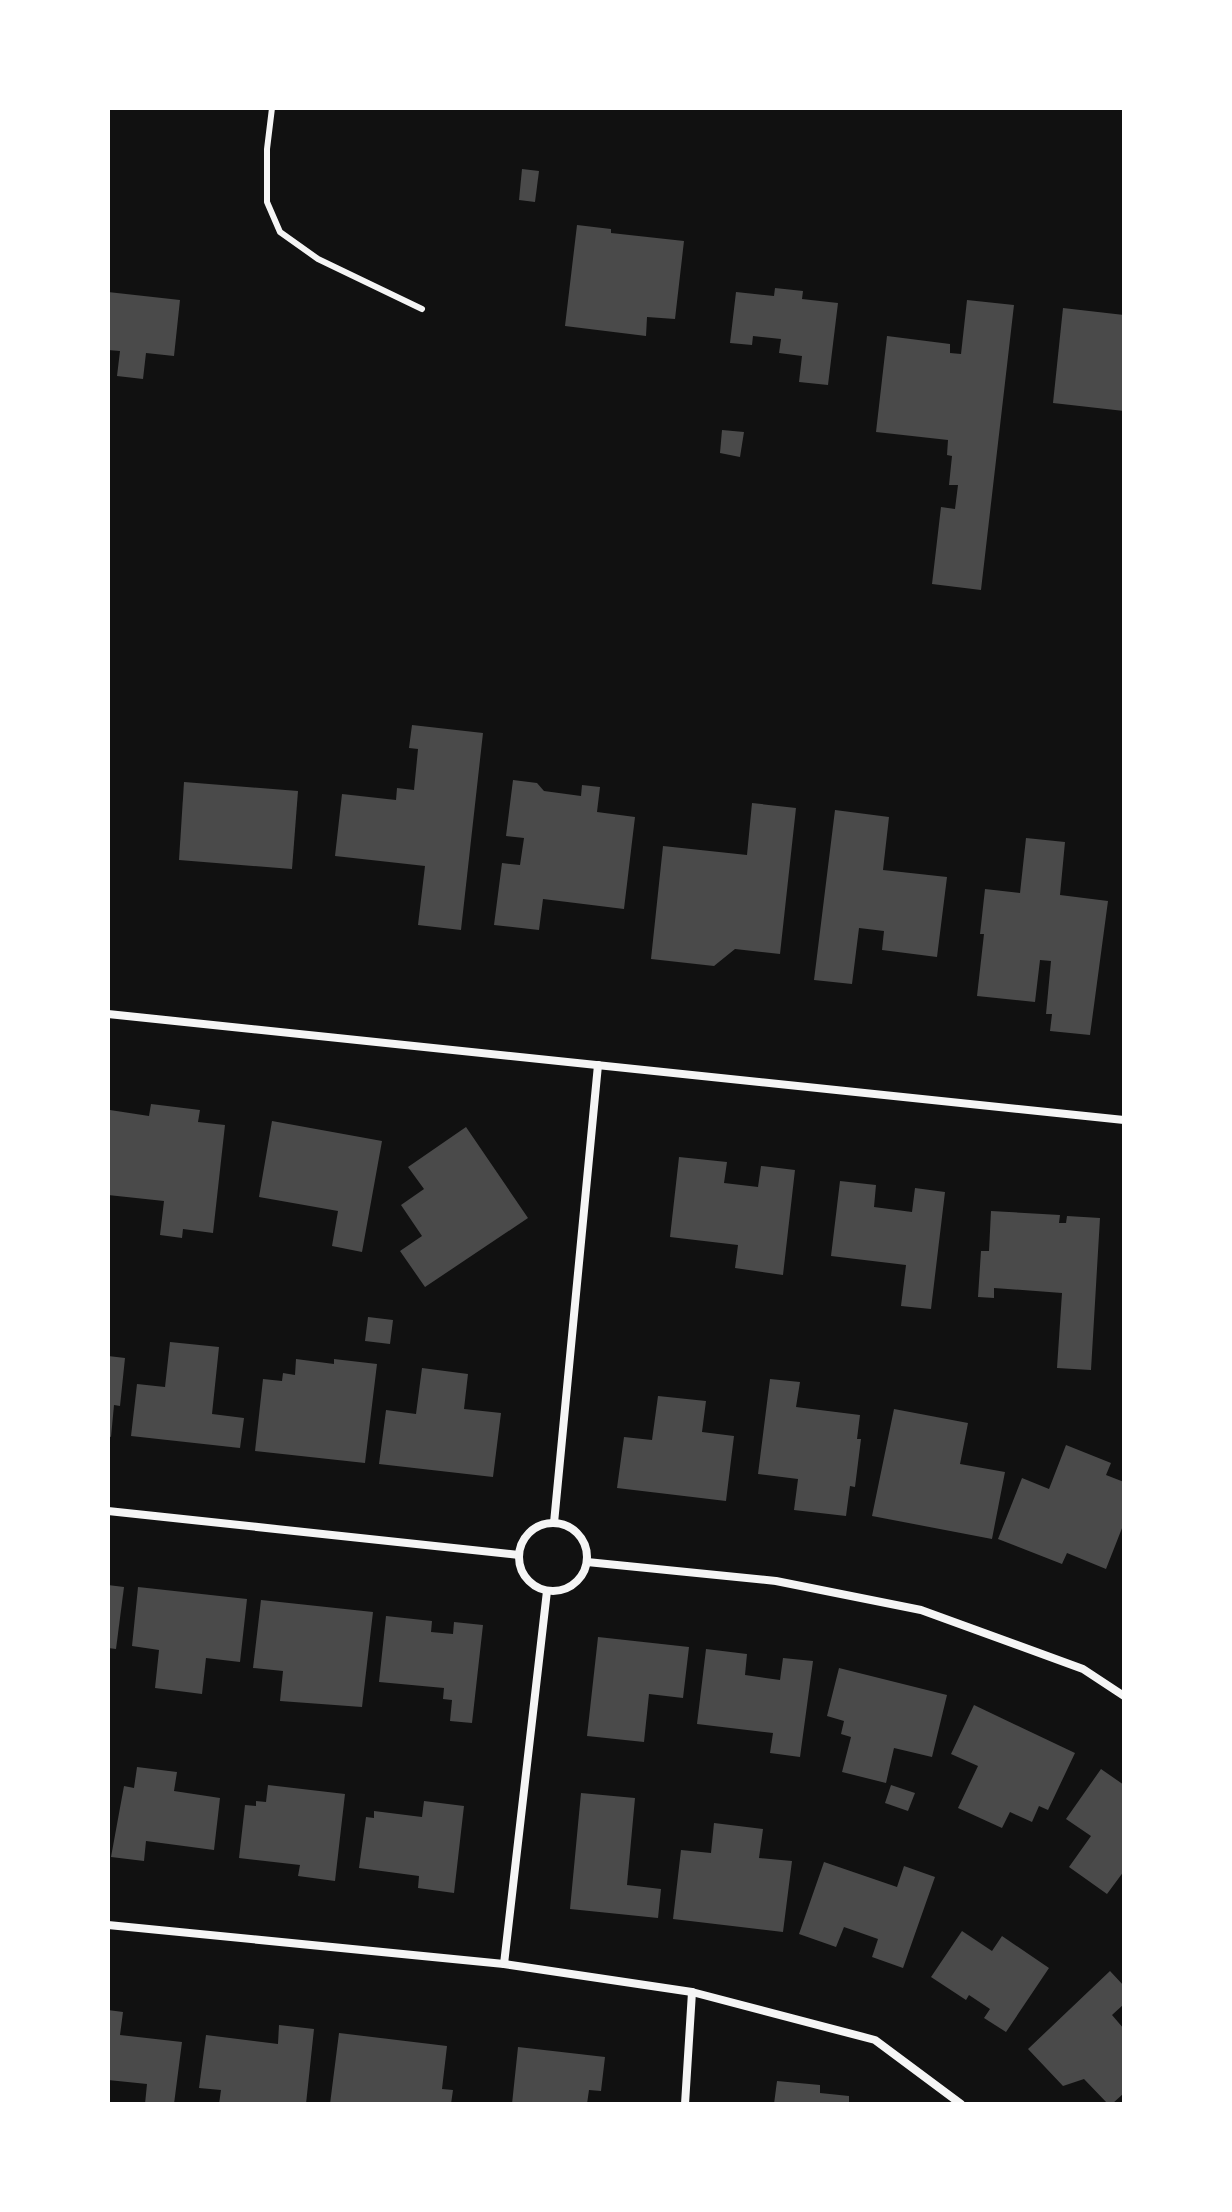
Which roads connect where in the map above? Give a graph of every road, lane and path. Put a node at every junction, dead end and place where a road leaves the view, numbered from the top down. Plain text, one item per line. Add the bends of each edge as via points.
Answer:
1 (272, 108) edge
2 (422, 309) dead end
3 (108, 1014) edge
4 (598, 1065) junction
5 (1124, 1120) edge
6 (108, 1511) edge
7 (554, 1523) junction
8 (519, 1555) junction
9 (587, 1562) junction
10 (547, 1591) junction
11 (1124, 1696) edge
12 (108, 1925) edge
13 (504, 1964) junction
14 (692, 1992) junction
15 (685, 2104) edge
16 (961, 2104) edge

1 - 2 lane via 267,202 280,232 318,259
3 - 4 street
4 - 5 street
4 - 7 street
6 - 8 street
7 - 8 street via 527,1535
7 - 9 street via 575,1531
8 - 10 street via 523,1574
9 - 10 street via 577,1581
9 - 11 street via 776,1581 921,1610 1083,1669
10 - 13 street
12 - 13 street
13 - 14 street
14 - 15 street
14 - 16 street via 875,2040

